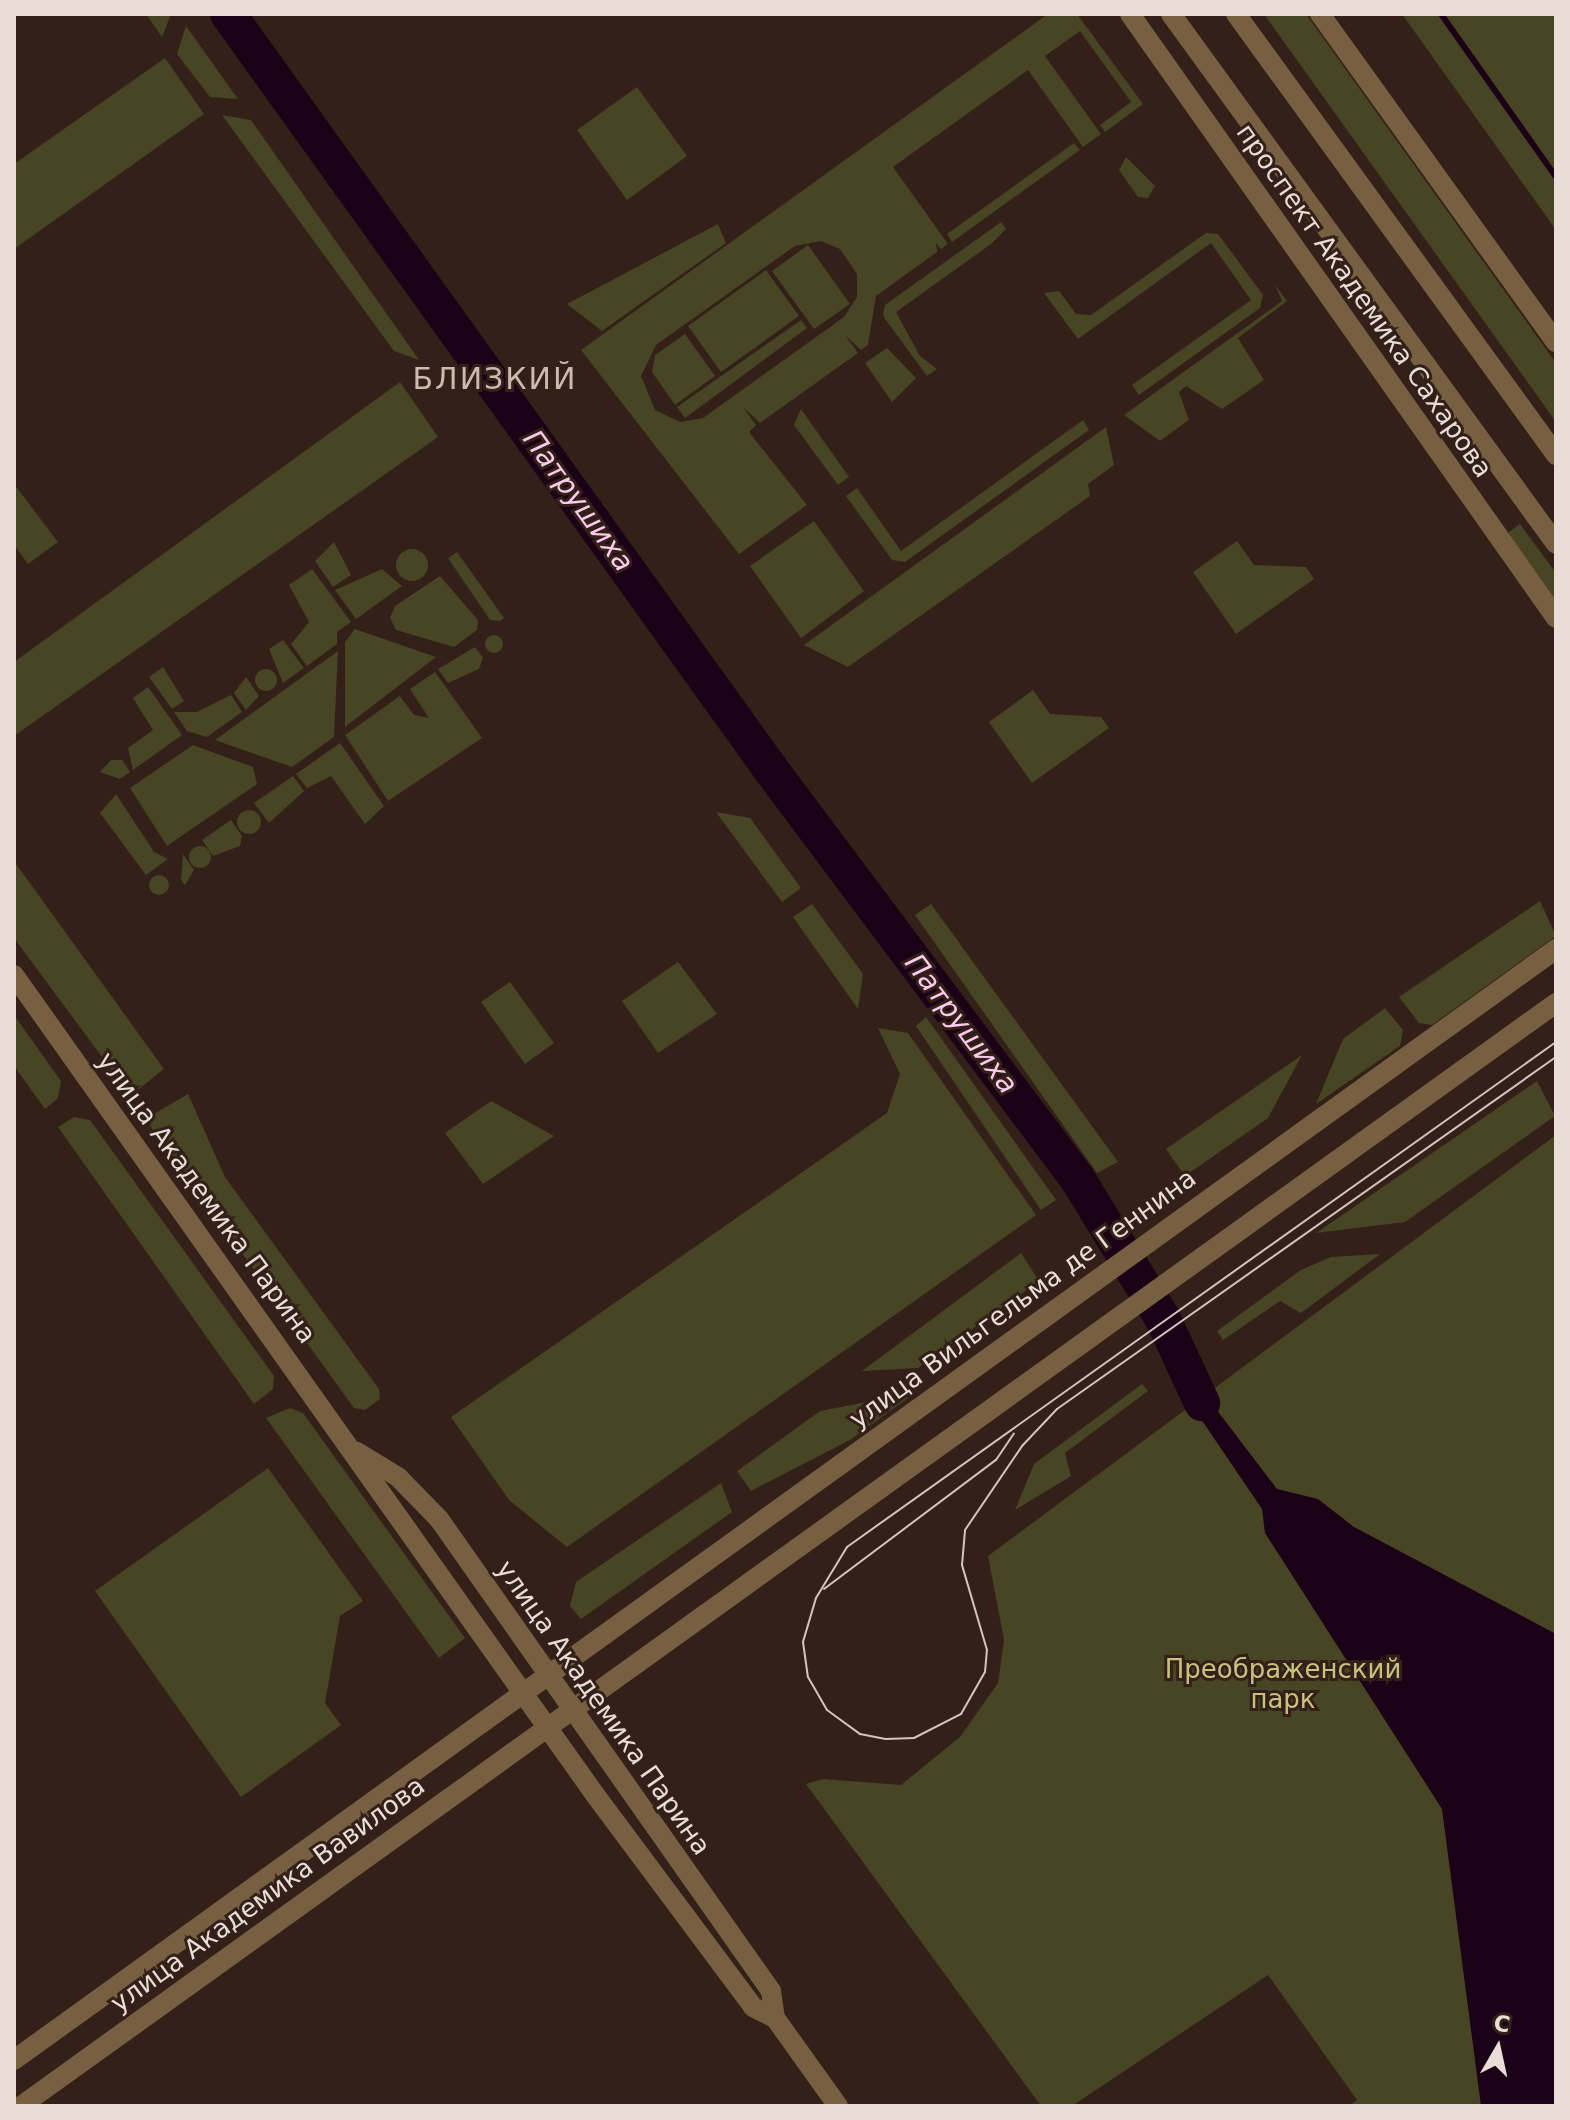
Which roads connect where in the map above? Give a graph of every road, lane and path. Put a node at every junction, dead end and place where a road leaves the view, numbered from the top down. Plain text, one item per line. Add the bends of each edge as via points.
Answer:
1 (1130, 14) edge
2 (1171, 14) edge
3 (1236, 14) edge
4 (1320, 14) edge
5 (1556, 342) edge
6 (1556, 455) edge
7 (1556, 544) edge
8 (1556, 618) edge
9 (1556, 949) edge
10 (14, 975) edge
11 (1556, 1003) edge
12 (357, 1452) junction
13 (546, 1672) junction
14 (520, 1689) junction
15 (572, 1708) junction
16 (546, 1726) junction
17 (775, 2018) junction
18 (14, 2060) edge
19 (21, 2106) edge
20 (838, 2106) edge

1 - 8 street, проспект Академика Сахарова
2 - 7 street, проспект Академика Сахарова
3 - 6 street
4 - 5 street
9 - 13 street, улица Вильгельма де Геннина
10 - 12 street, улица Академика Парина
11 - 15 street
12 - 13 street, улица Академика Парина via 398,1477 439,1519
12 - 14 street, улица Академика Парина via 376,1490
13 - 14 street, улица Вильгельма де Геннина
13 - 15 street, улица Академика Парина
14 - 16 street, улица Академика Парина
14 - 18 street, улица Академика Вавилова
15 - 16 street
15 - 17 street, улица Академика Парина via 771,1991
16 - 17 street, улица Академика Парина via 753,2007
16 - 19 street, улица Академика Вавилова
17 - 20 street, улица Академика Парина

